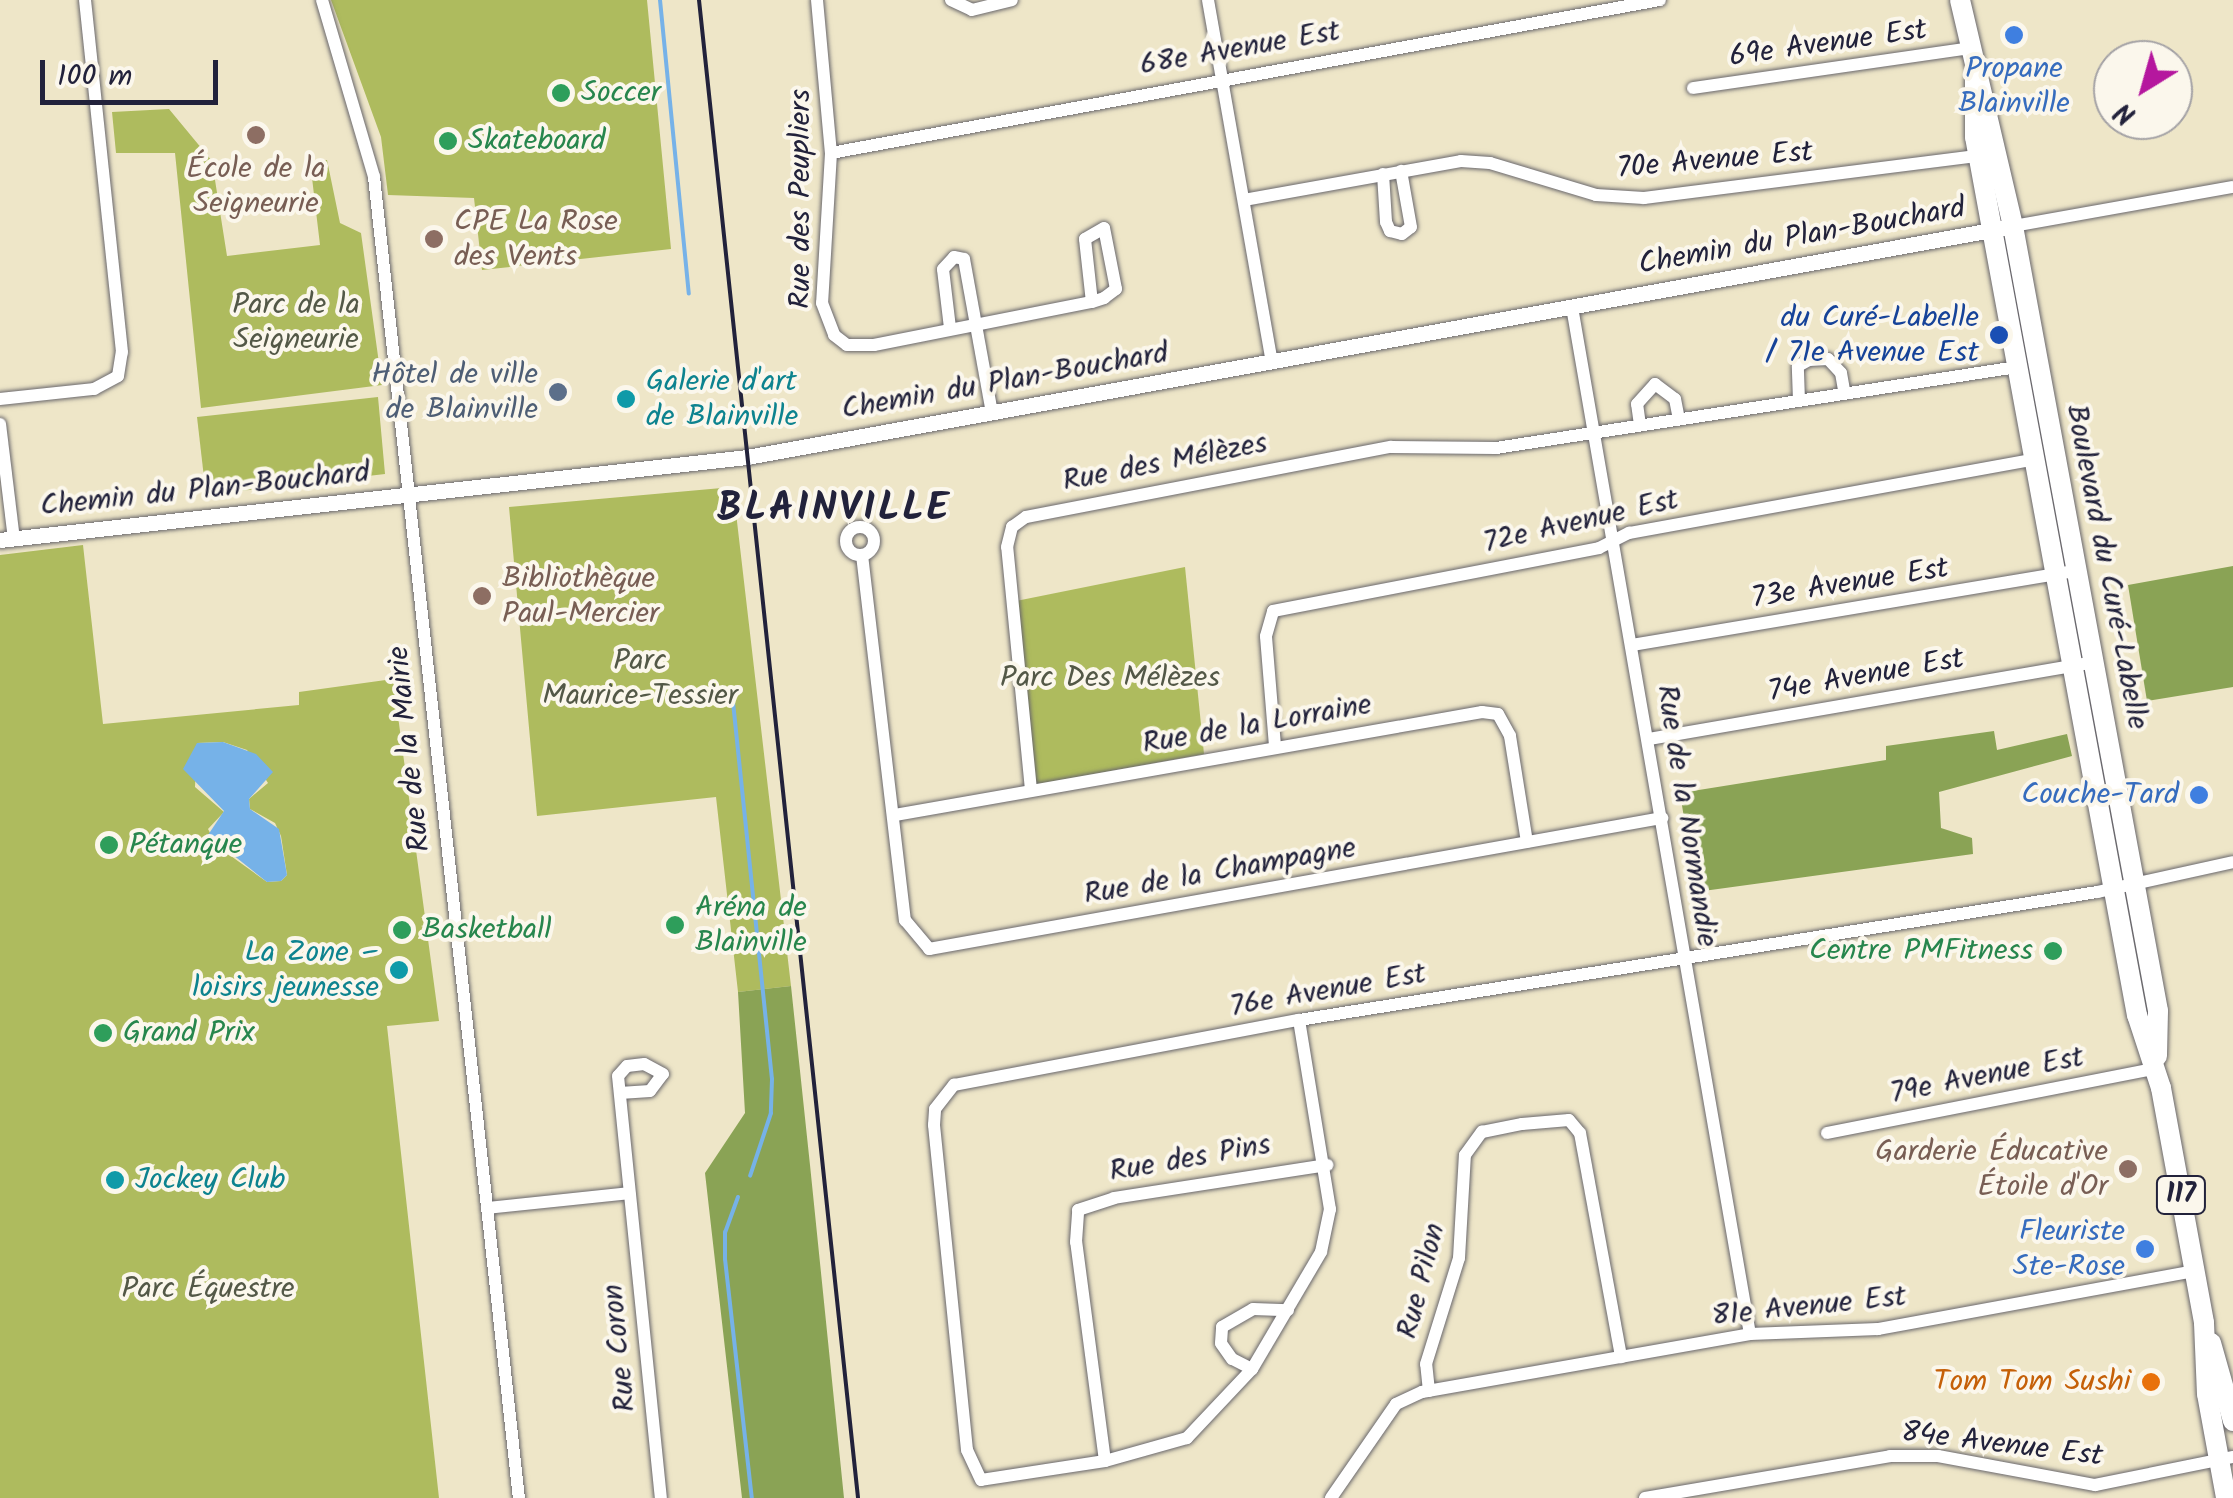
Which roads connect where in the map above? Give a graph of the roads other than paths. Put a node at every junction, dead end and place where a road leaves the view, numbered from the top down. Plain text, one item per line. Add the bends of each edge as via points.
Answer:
1 (85, 0) edge
2 (322, 0) edge
3 (817, 0) edge
4 (952, 0) edge
5 (1012, 0) edge
6 (1208, 0) edge
7 (1660, 0) edge
8 (1960, 0) edge
9 (1970, 48) junction
10 (1975, 80) junction
11 (1222, 82) junction
12 (1693, 88) dead end
13 (831, 153) junction
14 (1978, 156) junction
15 (1401, 171) junction
16 (1383, 174) junction
17 (2233, 187) edge
18 (1244, 200) junction
19 (2002, 228) junction
20 (1092, 302) junction
21 (1572, 306) junction
22 (975, 325) junction
23 (950, 328) junction
24 (1272, 362) junction
25 (2018, 368) junction
26 (1844, 390) junction
27 (0, 399) edge
28 (1799, 401) junction
29 (992, 413) junction
30 (1679, 420) junction
31 (0, 424) edge
32 (1640, 426) junction
33 (1594, 433) junction
34 (2034, 459) junction
35 (409, 496) junction
36 (7, 540) edge
37 (1613, 540) junction
38 (862, 555) dead end
39 (2066, 573) junction
40 (1632, 645) junction
41 (2082, 664) junction
42 (1648, 739) junction
43 (1275, 746) junction
44 (1031, 790) junction
45 (894, 815) junction
46 (1662, 818) junction
47 (1528, 842) junction
48 (2233, 862) edge
49 (2124, 885) junction
50 (1684, 957) junction
51 (1300, 1020) junction
52 (2158, 1068) junction
53 (620, 1094) dead end
54 (1826, 1133) dead end
55 (1327, 1165) junction
56 (628, 1193) junction
57 (487, 1208) junction
58 (2194, 1271) junction
59 (1288, 1310) junction
60 (2204, 1322) junction
61 (1750, 1334) junction
62 (1621, 1357) junction
63 (1252, 1369) junction
64 (1429, 1391) junction
65 (2233, 1422) edge
66 (2226, 1459) edge
67 (1105, 1461) junction
68 (1716, 1492) edge
69 (519, 1498) edge
70 (661, 1498) edge
71 (1331, 1498) edge
72 (1645, 1498) edge
73 (2226, 1498) edge

1 - 27 street via 122,352 118,376 94,390
2 - 35 street, Rue de la Mairie via 372,166
3 - 13 street, Rue des Peupliers
4 - 5 street via 972,10
6 - 11 street
7 - 11 street, 68e Avenue Est
8 - 9 main road, Boulevard du Curé-Labelle / 117
9 - 10 main road, Boulevard du Curé-Labelle / 117
9 - 12 street, 69e Avenue Est
10 - 14 main road, Boulevard du Curé-Labelle / 117
10 - 19 main road, Boulevard du Curé-Labelle / 117 via 1995,134
11 - 13 street, 68e Avenue Est via 1122,95
11 - 18 street
13 - 23 street, Rue des Peupliers via 822,303 834,336 874,345
14 - 15 street, 70e Avenue Est via 1644,198 1596,196 1490,162
14 - 19 main road, Boulevard du Curé-Labelle / 117
15 - 16 street, 70e Avenue Est
15 - 16 street via 1411,227 1402,234 1390,232 1386,222
16 - 18 street, 70e Avenue Est
17 - 19 street
18 - 24 street
19 - 21 street, Chemin du Plan-Bouchard
19 - 25 main road, Boulevard du Curé-Labelle / 117
19 - 39 main road, Boulevard du Curé-Labelle / 117
20 - 20 street via 1116,288 1104,228 1085,238
20 - 22 street, Rue des Peupliers
21 - 24 street, Chemin du Plan-Bouchard
21 - 33 street, Rue de la Normandie
22 - 23 street, Rue des Peupliers
22 - 23 street via 964,258 954,257 943,269
22 - 29 street
24 - 29 street, Chemin du Plan-Bouchard
25 - 26 street, Rue des Mélèzes via 1900,388
25 - 34 main road, Boulevard du Curé-Labelle / 117
26 - 28 street, Rue des Mélèzes
26 - 28 street via 1842,373 1828,358 1809,360 1798,366
28 - 30 street, Rue des Mélèzes
29 - 35 street, Chemin du Plan-Bouchard via 714,462
30 - 32 street, Rue des Mélèzes
30 - 32 street via 1676,399 1655,384 1637,404
31 - 36 street
32 - 33 street, Rue des Mélèzes
33 - 37 street, Rue de la Normandie
33 - 44 street, Rue des Mélèzes via 1496,448 1392,448 1026,517 1012,527 1007,547
34 - 37 street, 72e Avenue Est
34 - 39 main road, Boulevard du Curé-Labelle / 117
35 - 36 street, Chemin du Plan-Bouchard
35 - 57 street, Rue de la Mairie
37 - 40 street, Rue de la Normandie
37 - 43 street, 72e Avenue Est via 1274,611 1266,636
38 - 45 street
39 - 40 street, 73e Avenue Est
39 - 41 main road, Boulevard du Curé-Labelle / 117
40 - 42 street, Rue de la Normandie
41 - 42 street, 74e Avenue Est
41 - 49 main road, Boulevard du Curé-Labelle / 117
42 - 46 street, Rue de la Normandie
43 - 44 street, Rue de la Lorraine
43 - 47 street, Rue de la Lorraine via 1498,714 1510,736
44 - 45 street, Rue de la Lorraine
45 - 47 street, Rue de la Champagne via 905,920 929,950
46 - 47 street, Rue de la Champagne
46 - 50 street, Rue de la Normandie
48 - 49 street, 76e Avenue Est
49 - 50 street, 76e Avenue Est
49 - 52 main road, Boulevard du Curé-Labelle / 117 via 2158,1012
50 - 51 street, 76e Avenue Est
50 - 61 street, Rue de la Normandie
51 - 55 street
51 - 67 street, 76e Avenue Est via 979,1078 954,1085 936,1108 967,1450 981,1480
52 - 54 street, 79e Avenue Est
52 - 58 main road, Boulevard du Curé-Labelle / 117
53 - 56 street, Rue Coron
55 - 59 street via 1330,1209 1321,1252
55 - 67 street, Rue des Pins via 1114,1198 1078,1210 1076,1242
56 - 57 street
56 - 70 street, Rue Coron
57 - 69 street, Rue de la Mairie
58 - 60 main road, Boulevard du Curé-Labelle / 117
58 - 61 street, 81e Avenue Est via 1878,1328
59 - 63 street
59 - 63 street via 1253,1309 1222,1328 1220,1343
60 - 65 main road, Boulevard du Curé-Labelle / 117
60 - 66 main road, Boulevard du Curé-Labelle / 117
61 - 62 street, 81e Avenue Est
62 - 64 street, 81e Avenue Est
62 - 64 street, Rue Pilon via 1580,1133 1569,1120 1522,1124 1482,1132 1465,1154 1459,1258 1426,1364
63 - 67 street via 1188,1438
64 - 71 street via 1396,1404
66 - 68 street, 84e Avenue Est via 2134,1482 2079,1485 1954,1459 1899,1455
66 - 73 main road, Boulevard du Curé-Labelle / 117
68 - 72 street, 84e Avenue Est

